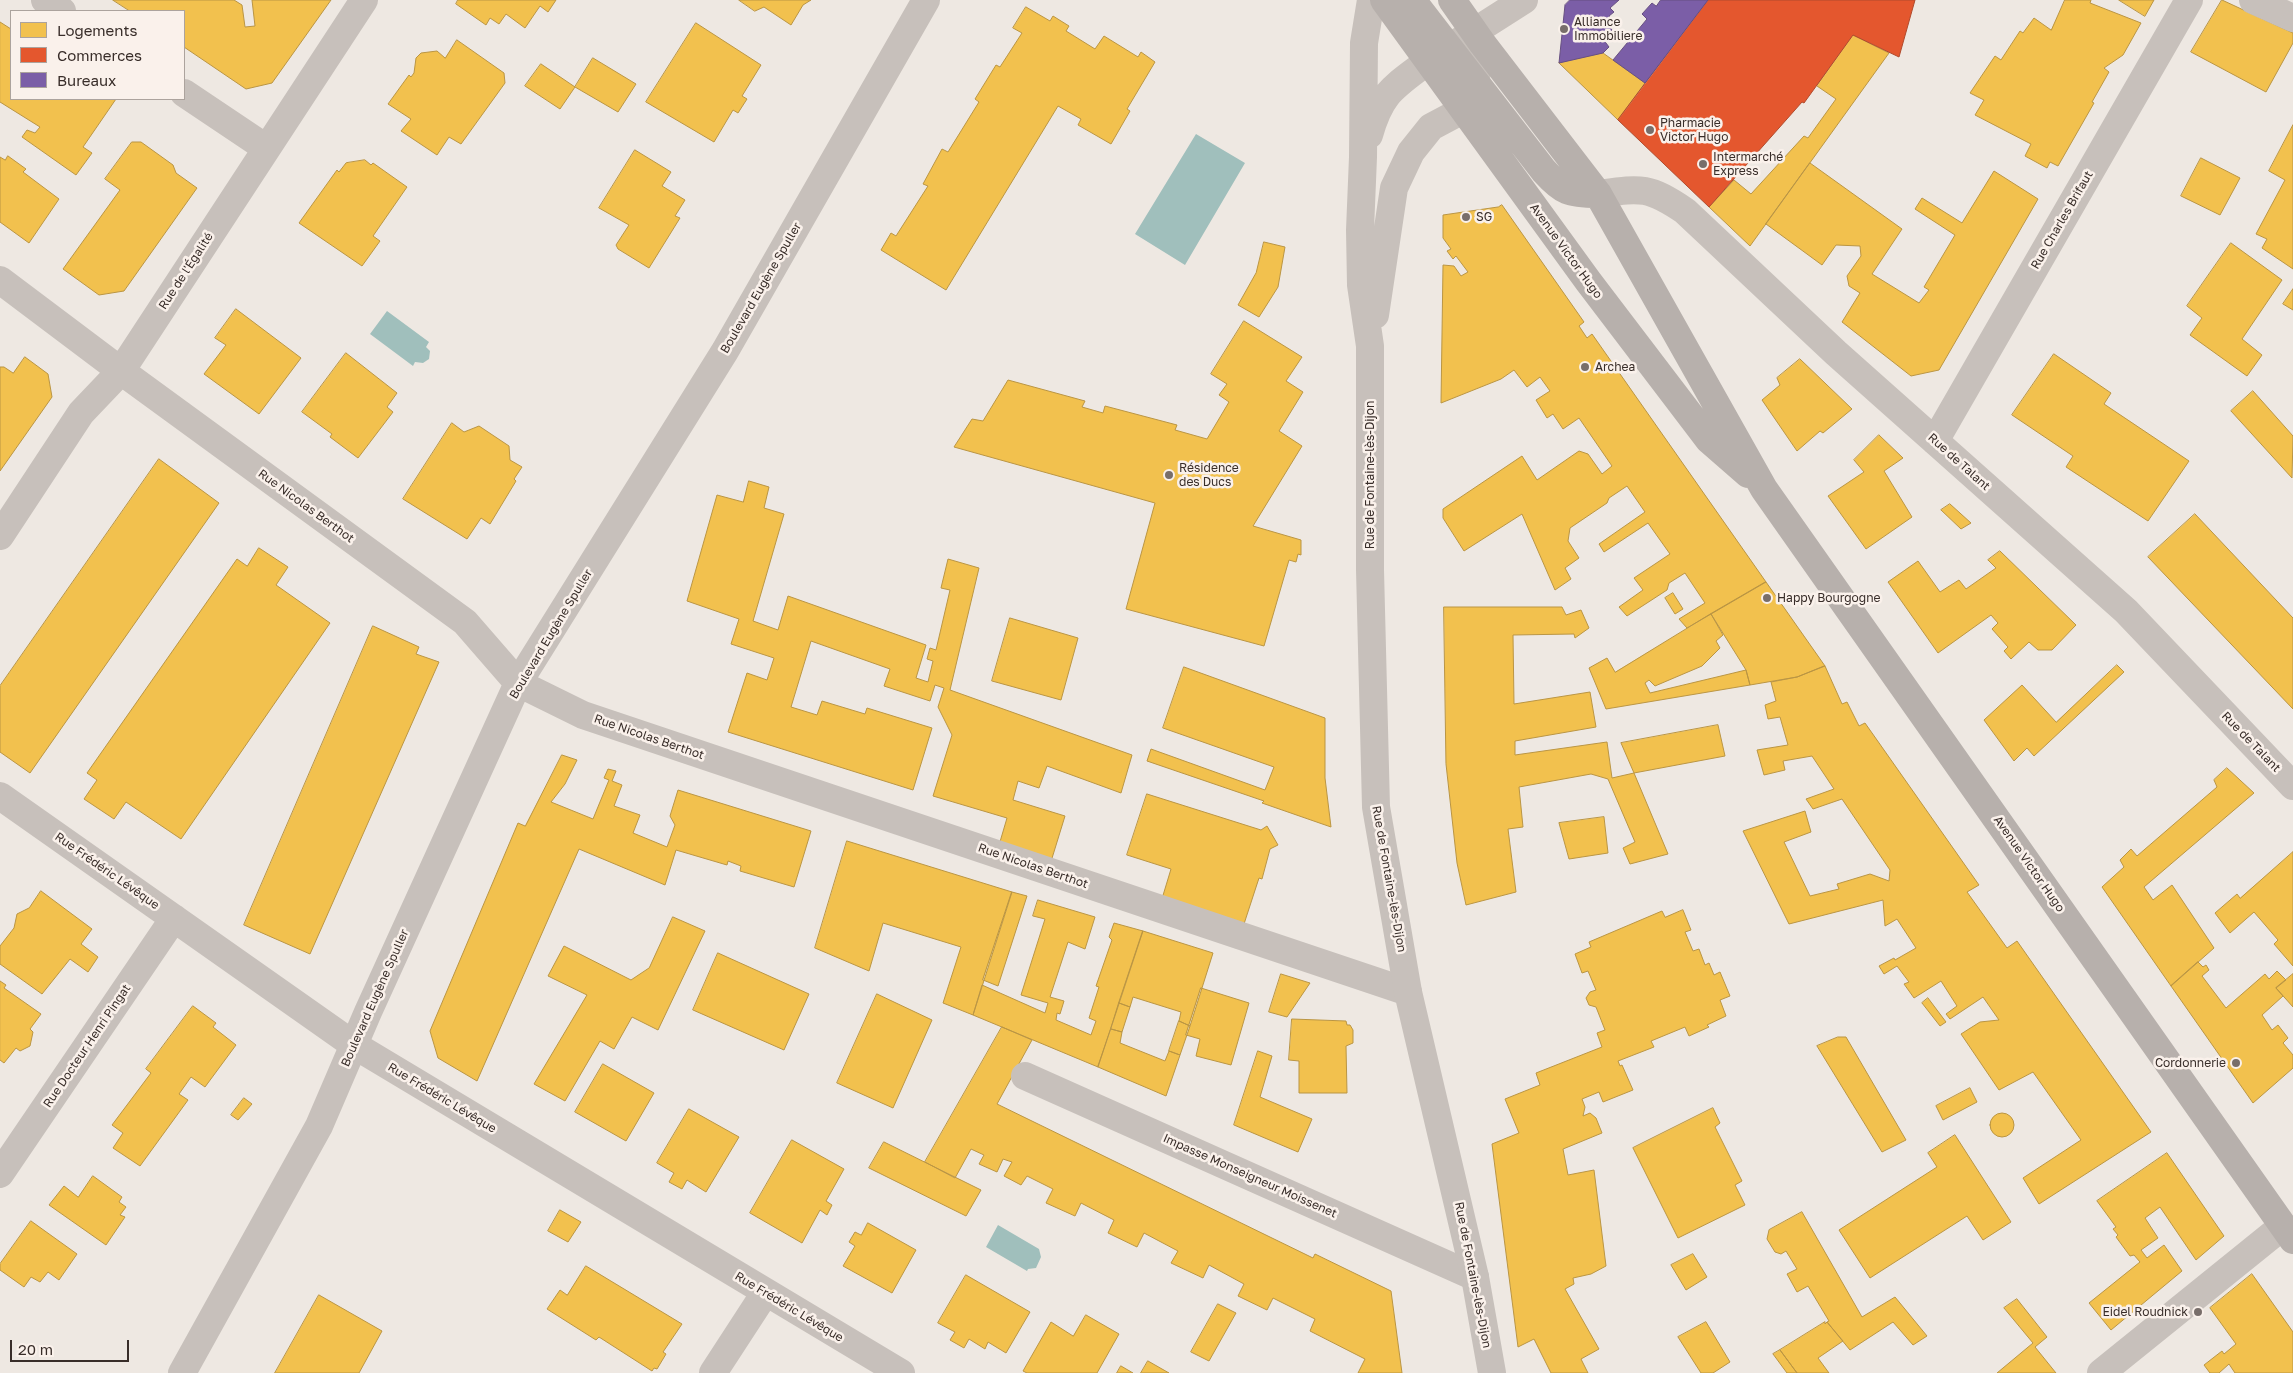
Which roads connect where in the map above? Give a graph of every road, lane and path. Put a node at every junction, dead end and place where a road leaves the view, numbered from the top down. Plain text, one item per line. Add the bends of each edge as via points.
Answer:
1 (45, 0) edge
2 (364, 0) edge
3 (926, 0) edge
4 (1371, 0) edge
5 (1384, 0) edge
6 (1412, 0) edge
7 (1452, 0) edge
8 (1524, 0) edge
9 (2188, 0) edge
10 (2253, 0) edge
11 (60, 10) edge
12 (2293, 18) edge
13 (1475, 32) junction
14 (1439, 54) junction
15 (1476, 82) junction
16 (185, 94) edge
17 (1463, 110) junction
18 (266, 148) junction
19 (1363, 157) junction
20 (1544, 171) junction
21 (1598, 194) junction
22 (0, 280) edge
23 (1370, 346) junction
24 (121, 371) junction
25 (1936, 441) junction
26 (1764, 489) junction
27 (0, 536) edge
28 (518, 683) junction
29 (2293, 786) edge
30 (0, 796) edge
31 (174, 918) junction
32 (1408, 992) junction
33 (354, 1045) junction
34 (1025, 1076) dead end
35 (0, 1174) edge
36 (2288, 1233) edge
37 (1475, 1277) junction
38 (765, 1293) junction
39 (182, 1373) edge
40 (713, 1373) edge
41 (901, 1373) edge
42 (1492, 1373) edge
43 (2101, 1373) edge

1 - 11 street
2 - 18 street, Rue de l'Égalité
3 - 28 street, Boulevard Eugène Spuller via 725,351
4 - 19 street, Rue de Fontaine-lès-Dijon via 1364,43
5 - 14 main road, Avenue Victor Hugo
6 - 14 main road
7 - 13 main road, Avenue Victor Hugo
8 - 13 street, Rue de Fontaine-lès-Dijon
9 - 25 street, Rue Charles Brifaut
10 - 12 street
13 - 14 street, Rue de Fontaine-lès-Dijon
13 - 15 street via 1478,53
13 - 21 main road, Avenue Victor Hugo
14 - 15 main road
14 - 17 main road, Avenue Victor Hugo
14 - 19 street, Rue de Fontaine-lès-Dijon via 1387,93 1375,116
15 - 17 street
15 - 20 main road
16 - 18 street
17 - 20 street
17 - 23 street, Rue de Fontaine-lès-Dijon via 1430,127 1410,152 1394,188
17 - 26 main road, Avenue Victor Hugo via 1709,440
18 - 24 street, Rue de l'Égalité
19 - 23 street, Rue de Fontaine-lès-Dijon via 1361,285
20 - 21 main road via 1560,188 1574,194
21 - 25 street, Rue de Talant via 1642,189 1664,197 1685,211 1836,353
21 - 26 main road, Avenue Victor Hugo
22 - 24 street, Rue Nicolas Berthot
23 - 32 street, Rue de Fontaine-lès-Dijon via 1370,570 1376,807
24 - 27 street, Rue de l'Égalité via 81,414
24 - 28 street, Rue Nicolas Berthot via 465,622
25 - 29 street, Rue de Talant via 2126,612
26 - 36 main road, Avenue Victor Hugo
28 - 32 street, Rue Nicolas Berthot via 583,715
28 - 33 street, Boulevard Eugène Spuller
30 - 31 street, Rue Frédéric Lévêque
31 - 33 street, Rue Frédéric Lévêque
31 - 35 street, Rue Docteur Henri Pingat
32 - 37 street, Rue de Fontaine-lès-Dijon
33 - 38 street, Rue Frédéric Lévêque
33 - 39 street, Boulevard Eugène Spuller via 319,1126
34 - 37 street, Impasse Monseigneur Moissenet
36 - 43 street
37 - 42 street, Rue de Fontaine-lès-Dijon
38 - 40 street
38 - 41 street, Rue Frédéric Lévêque

